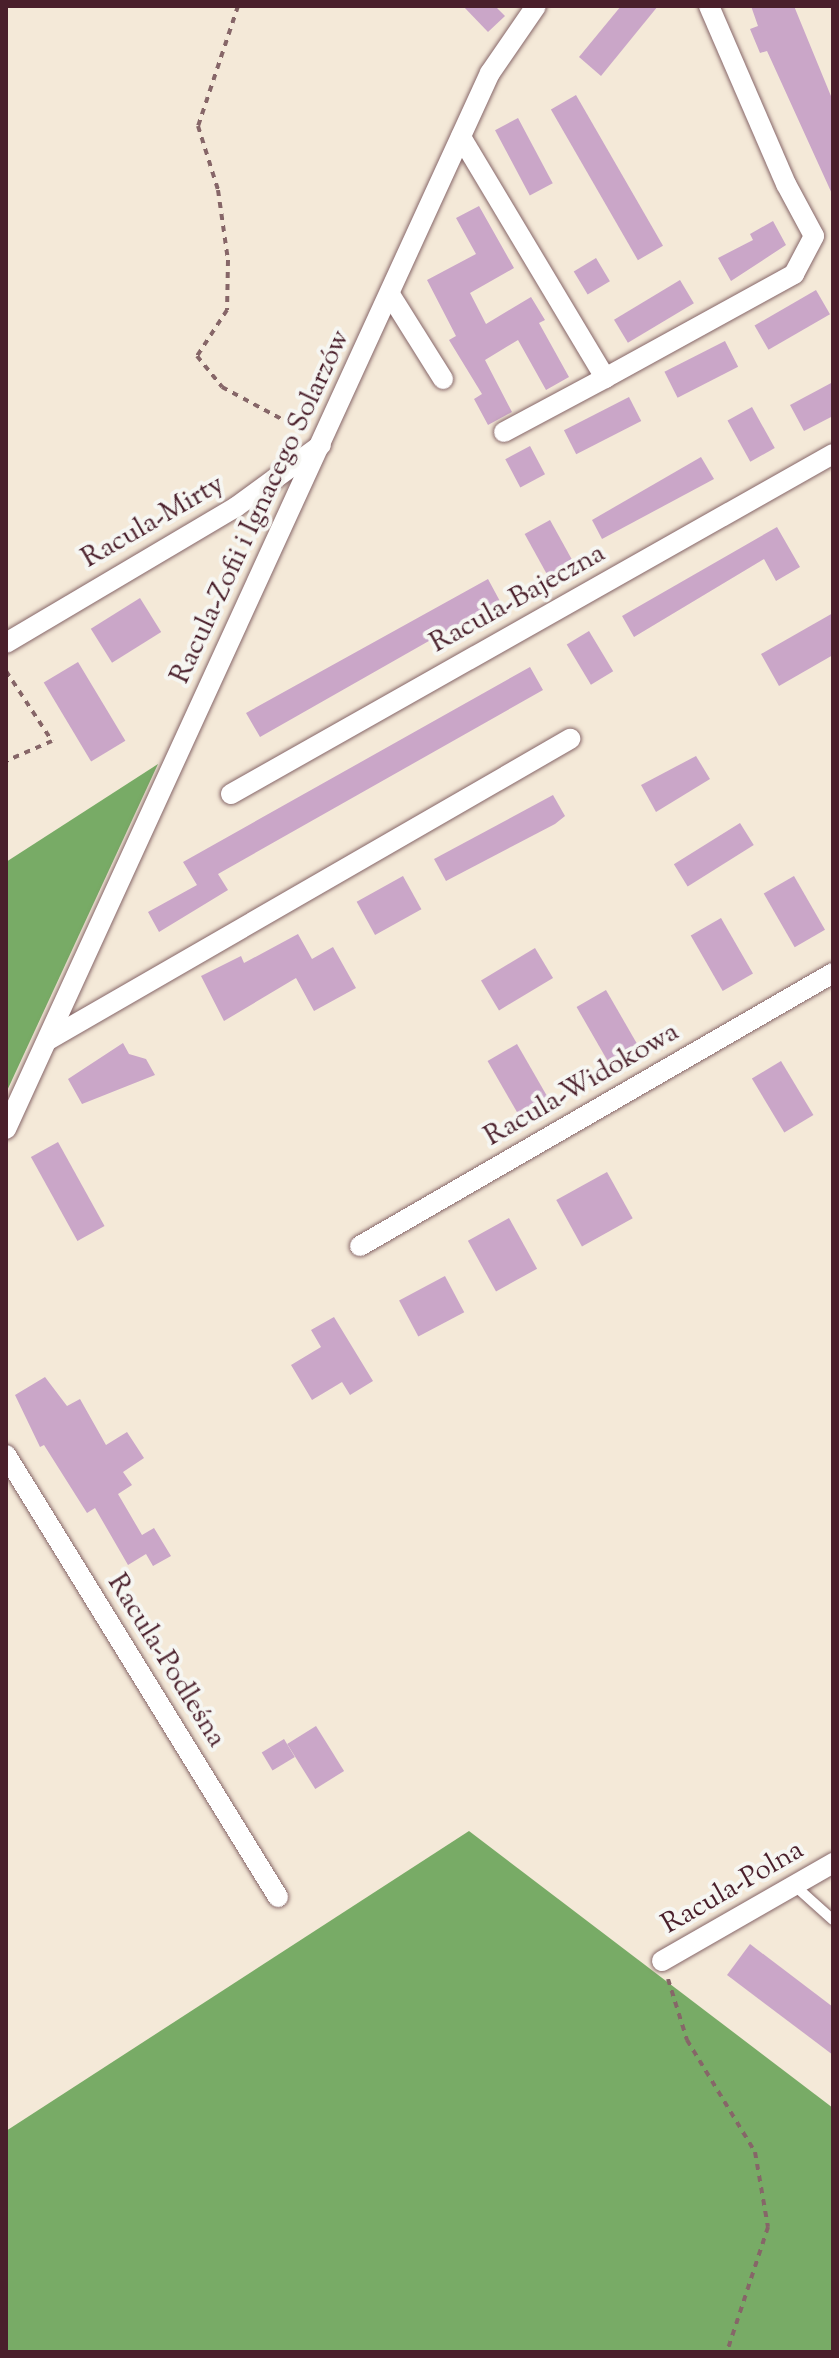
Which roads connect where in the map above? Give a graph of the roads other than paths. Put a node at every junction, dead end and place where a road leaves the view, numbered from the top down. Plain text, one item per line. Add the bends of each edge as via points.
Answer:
1 (536, 6) edge
2 (709, 6) edge
3 (461, 137) junction
4 (391, 296) junction
5 (605, 378) junction
6 (443, 379) dead end
7 (504, 432) dead end
8 (324, 443) junction
9 (833, 454) edge
10 (6, 643) edge
11 (570, 739) dead end
12 (231, 794) dead end
13 (833, 973) edge
14 (48, 1040) junction
15 (6, 1129) edge
16 (360, 1246) dead end
17 (6, 1455) edge
18 (833, 1863) edge
19 (794, 1885) junction
20 (278, 1897) dead end
21 (833, 1920) edge
22 (662, 1961) road end

1 - 3 street, Racula-Zofii i Ignacego Solarzów via 490,73
2 - 5 street via 814,236 794,274
3 - 4 street, Racula-Zofii i Ignacego Solarzów
3 - 5 street
4 - 6 street
4 - 8 street, Racula-Zofii i Ignacego Solarzów
5 - 7 street
8 - 10 street, Racula-Mirty via 236,507
8 - 14 street, Racula-Zofii i Ignacego Solarzów via 150,805
9 - 12 street, Racula-Bajeczna
11 - 14 street
13 - 16 street, Racula-Widokowa
14 - 15 street, Racula-Zofii i Ignacego Solarzów
17 - 20 street, Racula-Podleśna
18 - 19 street, Racula-Polna
19 - 21 lane
19 - 22 street, Racula-Polna

